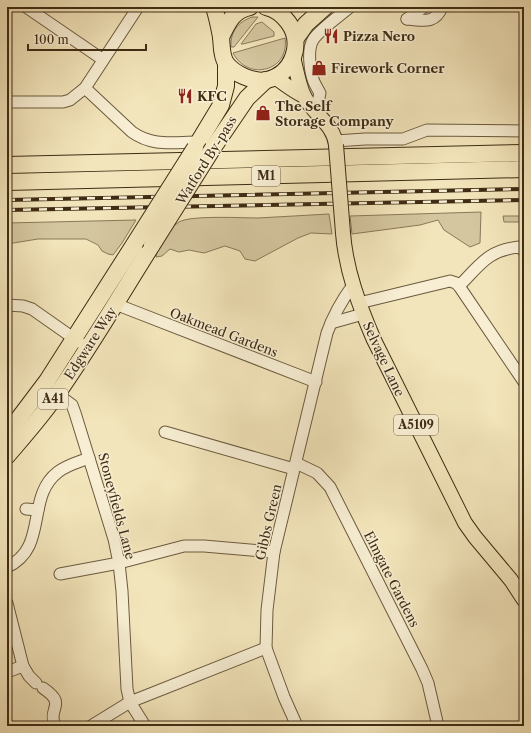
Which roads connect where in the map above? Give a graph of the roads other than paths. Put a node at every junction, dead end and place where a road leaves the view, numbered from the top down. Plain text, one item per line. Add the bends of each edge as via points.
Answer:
1 (26, 7) edge
2 (138, 7) edge
3 (214, 7) edge
4 (250, 7) edge
5 (293, 7) edge
6 (325, 7) edge
7 (350, 7) edge
8 (424, 7) edge
9 (442, 7) edge
10 (271, 9) edge
11 (221, 37) junction
12 (296, 38) junction
13 (293, 57) junction
14 (102, 59) junction
15 (226, 64) junction
16 (270, 79) junction
17 (84, 88) junction
18 (309, 101) junction
19 (7, 102) edge
20 (524, 131) edge
21 (336, 143) junction
22 (202, 146) junction
23 (524, 153) edge
24 (7, 165) edge
25 (524, 169) edge
26 (7, 182) edge
27 (152, 245) joint
28 (524, 251) edge
29 (353, 285) junction
30 (459, 286) junction
31 (7, 306) edge
32 (123, 307) dead end
33 (361, 309) junction
34 (331, 323) junction
35 (74, 339) junction
36 (93, 339) junction
37 (316, 382) junction
38 (524, 382) edge
39 (57, 394) junction
40 (165, 432) dead end
41 (7, 434) edge
42 (7, 456) edge
43 (90, 458) junction
44 (295, 466) junction
45 (26, 509) dead end
46 (38, 510) junction
47 (274, 552) junction
48 (119, 563) junction
49 (7, 567) edge
50 (60, 574) dead end
51 (524, 600) edge
52 (7, 603) edge
53 (266, 648) junction
54 (23, 666) junction
55 (7, 672) edge
56 (130, 702) junction
57 (55, 726) edge
58 (91, 726) edge
59 (144, 726) edge
60 (297, 726) edge
61 (438, 726) edge

1 - 14 street
2 - 14 street
3 - 11 highway, Watford By-pass
4 - 11 highway via 229,20
5 - 10 highway
6 - 12 highway via 306,24
7 - 18 street via 314,39 310,67 320,93 318,102
8 - 9 street via 406,19 427,21 438,15
10 - 12 highway via 284,17
11 - 15 highway, Watford By-pass via 222,54
12 - 13 highway
13 - 16 highway, Watford By-pass via 281,73
13 - 18 main road, Selvage Lane / A5109
14 - 17 street
15 - 16 highway via 250,79
15 - 22 highway, Watford By-pass / A41 via 226,86 221,105
16 - 18 main road, Selvage Lane / A5109 via 284,82
16 - 22 highway, Watford By-pass / A41 via 246,98
17 - 19 street via 70,100 63,102
17 - 22 street via 140,138 152,142
18 - 21 main road, Selvage Lane / A5109 via 334,135
20 - 21 street via 428,130 403,139 365,139
21 - 29 main road, Selvage Lane / A5109, bridge via 343,233 347,265
22 - 27 highway, Watford By-pass / A41, bridge
22 - 35 highway, A41, bridge via 135,243
23 - 24 highway, M1
25 - 26 highway, M1
27 - 36 highway, Edgware Way / A41
28 - 30 street via 519,247 500,250 482,262
29 - 33 main road, Selvage Lane / A5109
29 - 34 street, Gibbs Green
30 - 33 street via 450,281
30 - 38 street
31 - 35 street via 32,309
32 - 37 street, Oakmead Gardens
33 - 34 street
33 - 51 main road, Selvage Lane / A5109 via 465,522
34 - 37 street, Gibbs Green
35 - 36 street via 83,343
35 - 41 highway, Edgware Way / A41
36 - 39 highway, Edgware Way / A41
37 - 44 street, Gibbs Green
39 - 42 highway, Edgware Way / A41
39 - 43 street, Stoneyfields Lane via 72,405
40 - 44 street, Elmgate Gardens
43 - 46 street via 65,468 53,477 43,492
43 - 48 street, Stoneyfields Lane
44 - 47 street, Gibbs Green
44 - 61 street, Elmgate Gardens via 317,473 330,487 422,669
45 - 46 street
46 - 49 street via 35,530 28,547 18,560
47 - 48 street via 184,546
47 - 53 street, Gibbs Green via 267,610
48 - 50 street
48 - 56 street, Stoneyfields Lane
52 - 54 street
53 - 56 street
53 - 60 street, Gibbs Green
54 - 55 street
54 - 57 street via 29,676 56,699 53,714
56 - 58 street
56 - 59 street, Stoneyfields Lane

